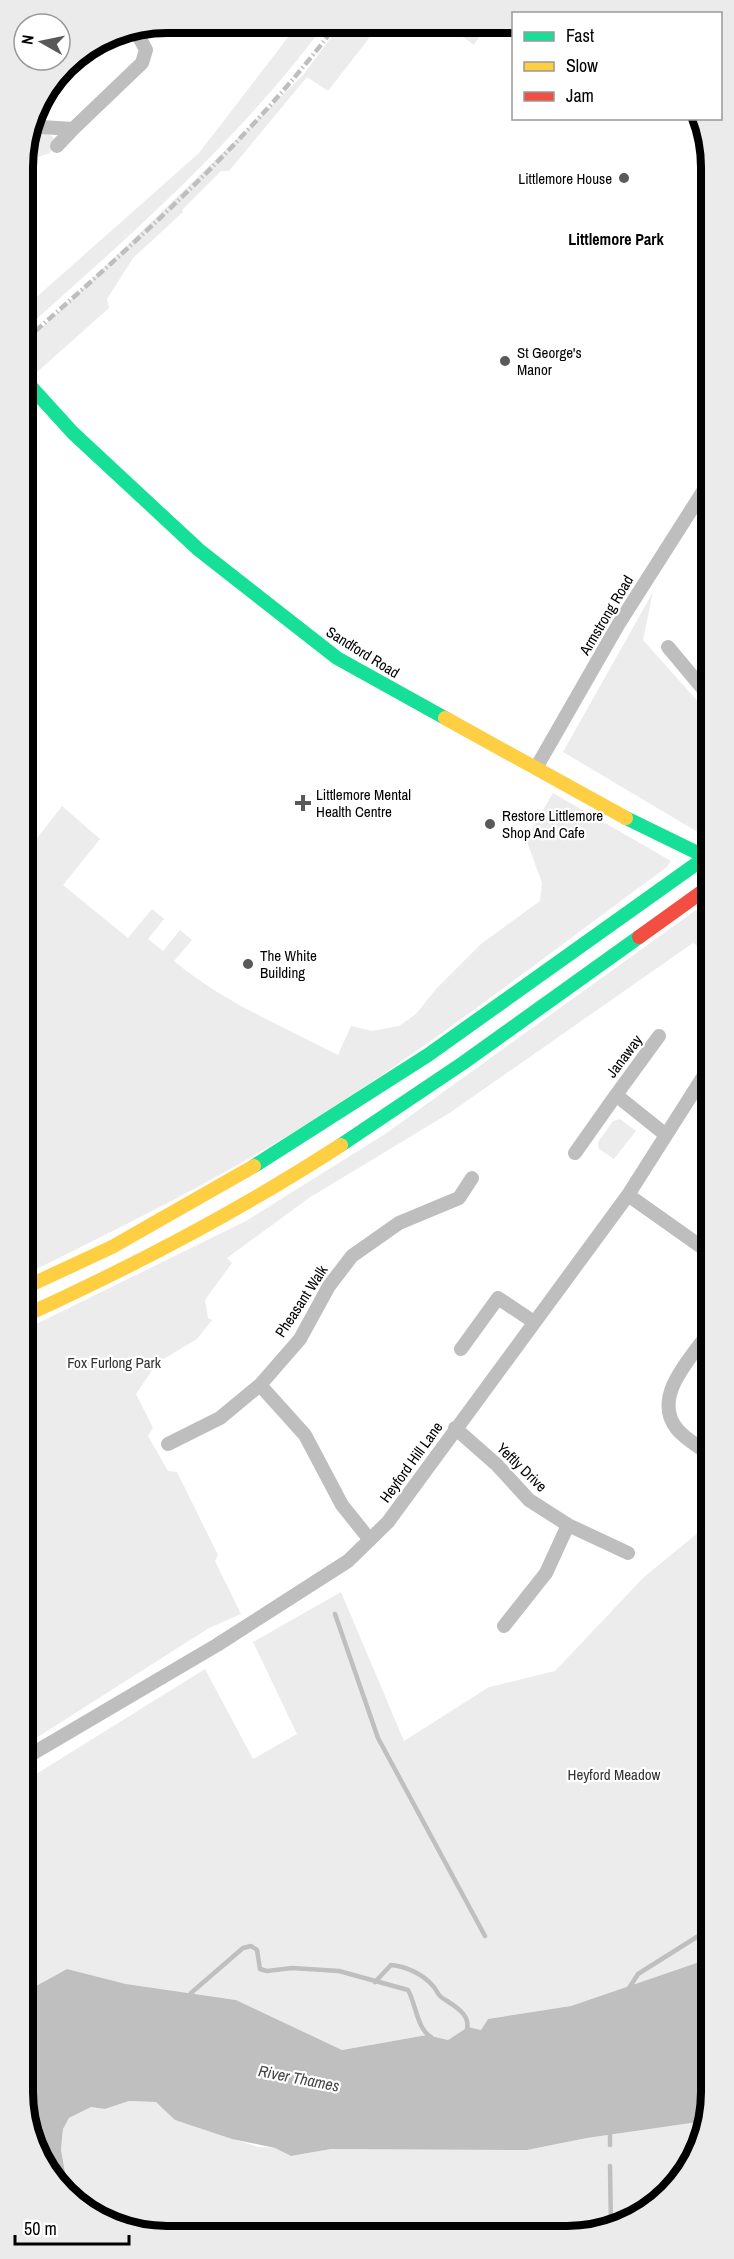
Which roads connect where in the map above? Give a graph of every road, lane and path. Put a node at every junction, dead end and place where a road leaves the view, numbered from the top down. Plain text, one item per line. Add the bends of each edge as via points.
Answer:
1 (139, 36) edge
2 (40, 126) edge
3 (73, 129) junction
4 (57, 146) dead end
5 (33, 389) edge
6 (701, 495) edge
7 (668, 647) dead end
8 (701, 686) edge
9 (536, 768) junction
10 (701, 855) edge
11 (701, 861) edge
12 (701, 892) edge
13 (659, 1036) dead end
14 (701, 1080) edge
15 (616, 1095) junction
16 (666, 1135) junction
17 (575, 1153) dead end
18 (472, 1178) dead end
19 (628, 1195) junction
20 (701, 1247) edge
21 (33, 1284) edge
22 (33, 1312) edge
23 (534, 1322) junction
24 (701, 1344) edge
25 (461, 1348) dead end
26 (260, 1384) junction
27 (455, 1428) junction
28 (168, 1444) dead end
29 (701, 1448) edge
30 (568, 1525) junction
31 (370, 1540) junction
32 (628, 1553) dead end
33 (504, 1626) dead end
34 (33, 1753) edge

1 - 3 street via 146,50 142,63
2 - 3 street
3 - 4 street
5 - 9 main road, Sandford Road via 72,433 199,550 338,658
6 - 9 street, Armstrong Road via 618,625
7 - 8 street
9 - 10 main road, Sandford Road
11 - 21 main road via 490,1013 344,1112 178,1212
12 - 22 main road via 367,1130 188,1237
13 - 15 street, Janaway
14 - 16 street, Heyford Hill Lane
15 - 16 street, Janaway
15 - 17 street, Janaway
16 - 19 street, Heyford Hill Lane
18 - 26 street, Pheasant Walk via 459,1198 399,1223 352,1256 329,1286 300,1339
19 - 20 street
19 - 23 street, Heyford Hill Lane
23 - 25 street via 498,1298
23 - 27 street, Heyford Hill Lane
24 - 29 street via 669,1391 668,1415 678,1431
26 - 28 street, Pheasant Walk via 220,1418
26 - 31 street via 305,1435 342,1505
27 - 30 street, Yeftly Drive via 529,1500
27 - 31 street, Heyford Hill Lane via 388,1522
30 - 32 street, Yeftly Drive
30 - 33 street via 546,1573
31 - 34 street, Heyford Hill Lane via 348,1561 217,1645

